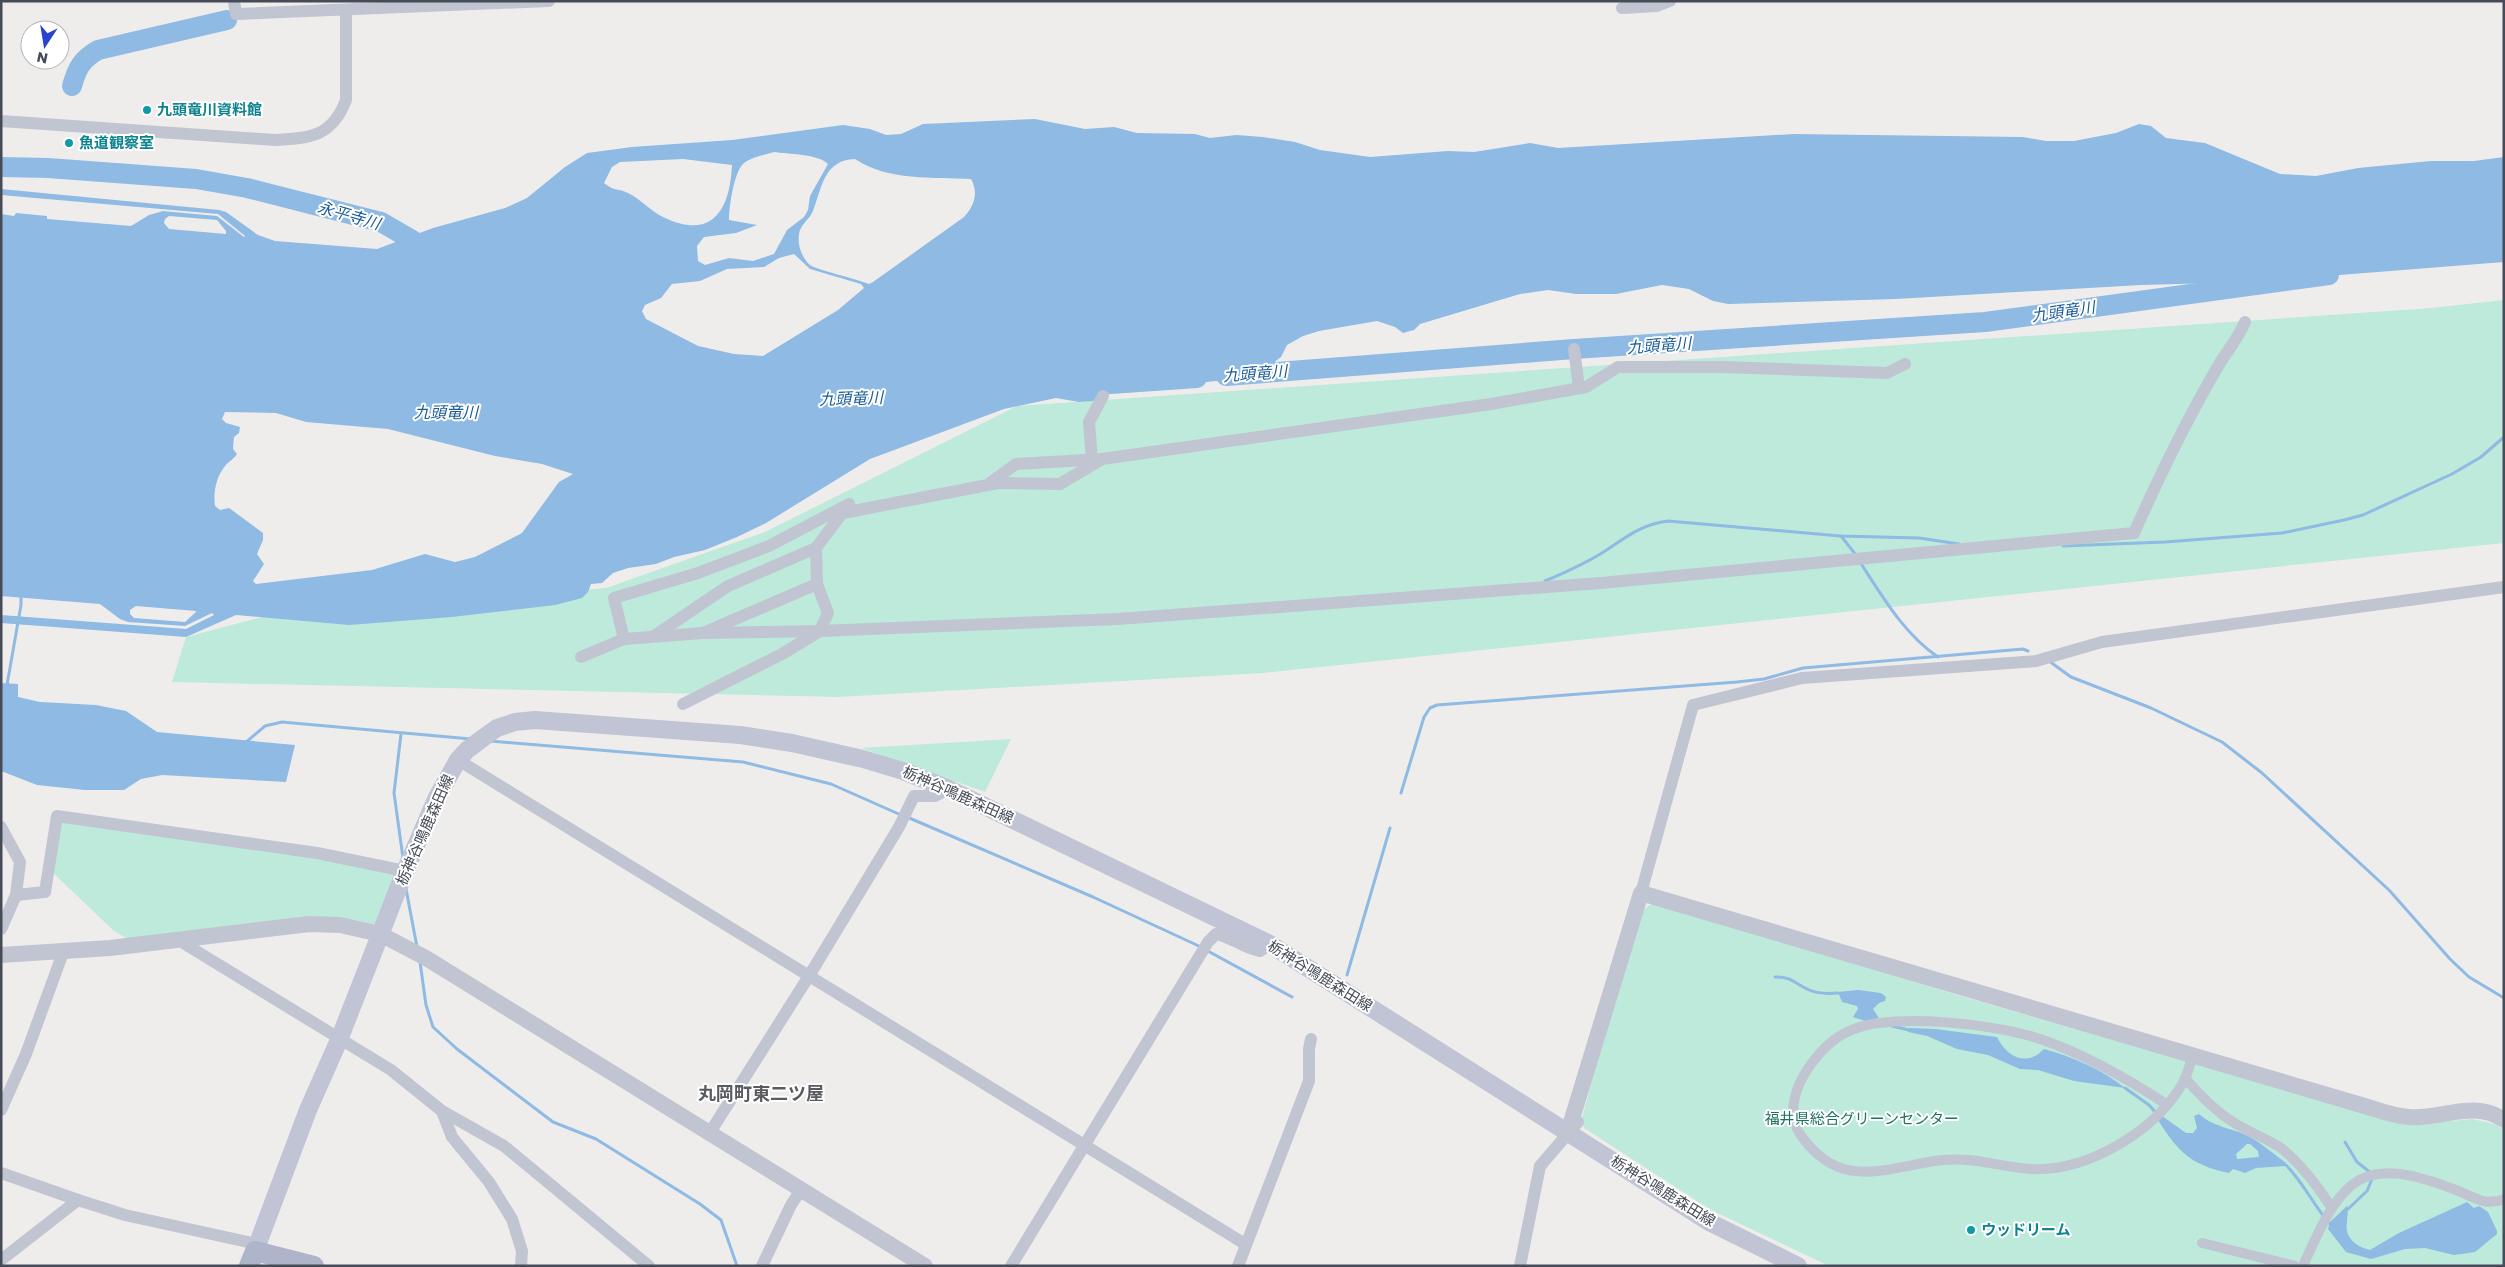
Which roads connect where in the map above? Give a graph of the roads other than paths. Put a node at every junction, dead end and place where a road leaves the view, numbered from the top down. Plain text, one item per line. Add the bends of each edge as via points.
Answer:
1 (234, 1) edge
2 (549, 1) edge
3 (1670, 1) edge
4 (1622, 8) dead end
5 (346, 11) junction
6 (1, 121) edge
7 (2245, 322) dead end
8 (1574, 349) dead end
9 (1905, 364) dead end
10 (1578, 388) junction
11 (1103, 396) dead end
12 (1097, 460) junction
13 (987, 485) junction
14 (843, 513) junction
15 (816, 548) junction
16 (816, 584) junction
17 (2504, 587) edge
18 (820, 631) junction
19 (703, 633) junction
20 (653, 637) junction
21 (624, 639) junction
22 (581, 657) dead end
23 (683, 704) dead end
24 (462, 755) junction
25 (949, 789) junction
26 (1, 828) edge
27 (405, 870) junction
28 (1641, 893) junction
29 (16, 895) junction
30 (1, 929) edge
31 (380, 934) junction
32 (180, 941) junction
33 (1270, 944) junction
34 (64, 950) junction
35 (1, 955) edge
36 (809, 976) junction
37 (1311, 1038) dead end
38 (339, 1040) junction
39 (2193, 1055) junction
40 (2185, 1078) junction
41 (2166, 1104) junction
42 (1, 1110) edge
43 (442, 1111) junction
44 (2504, 1120) edge
45 (1573, 1127) junction
46 (710, 1134) junction
47 (1085, 1146) junction
48 (1, 1173) edge
49 (801, 1190) junction
50 (2504, 1199) edge
51 (78, 1200) junction
52 (2331, 1207) junction
53 (2202, 1243) dead end
54 (1245, 1244) junction
55 (254, 1254) edge
56 (1, 1260) edge
57 (1793, 1265) edge
58 (314, 1266) edge
59 (521, 1266) edge
60 (649, 1266) edge
61 (762, 1266) edge
62 (925, 1266) edge
63 (1011, 1266) edge
64 (1238, 1266) edge
65 (1520, 1266) edge
66 (2295, 1266) edge
67 (2303, 1266) edge

1 - 5 street via 236,14
2 - 5 street
3 - 4 street via 1656,6
5 - 6 street via 346,100 332,125 317,135 275,140
7 - 18 street via 2168,459 2134,533 1602,583 1137,618
8 - 10 street
9 - 10 street via 1886,373 1618,367 1586,387
10 - 12 street via 1491,404
11 - 12 street via 1089,422
12 - 13 street via 1016,464
12 - 13 street via 1060,484
13 - 14 street
14 - 15 street
14 - 21 street via 849,504 769,546 614,598
15 - 16 street
15 - 20 street via 728,586
16 - 18 street via 828,614
16 - 19 street
17 - 28 street via 2102,642 2036,660 1802,678 1693,706
18 - 19 street
18 - 23 street
19 - 20 street
20 - 21 street
21 - 22 street
24 - 25 main road, 栃神谷鳴鹿森田線 via 497,728 515,722 557,720 740,735 792,743 904,771
24 - 27 main road, 栃神谷鳴鹿森田線 via 444,782
24 - 36 street
25 - 33 main road, 栃神谷鳴鹿森田線
25 - 36 street via 935,796 914,796 899,827
26 - 29 street via 20,862
27 - 29 street via 57,816 44,892
27 - 31 main road, 栃神谷鳴鹿森田線
28 - 39 street
28 - 45 street
29 - 30 street
31 - 32 street via 340,925 309,924
31 - 38 main road, 栃神谷鳴鹿森田線
31 - 46 street via 426,958
32 - 34 street
32 - 38 street via 315,1022
33 - 45 main road, 栃神谷鳴鹿森田線
33 - 47 street via 1260,951 1246,949 1224,935 1216,934 1208,942
34 - 35 street
34 - 42 street via 26,1054
36 - 46 street
36 - 47 street
37 - 54 street via 1308,1081
38 - 43 street via 391,1070
38 - 55 main road, 栃神谷鳴鹿森田線 via 308,1110
39 - 40 street
39 - 44 street via 2396,1114 2411,1117 2475,1110
40 - 41 street
40 - 52 street via 2207,1103 2233,1122 2279,1147 2319,1188
41 - 41 street via 2153,1121 2112,1150 2068,1165 2031,1169 1944,1160 1866,1174 1837,1166 1816,1153 1799,1133 1793,1110 1798,1084 1819,1053 1847,1032 1882,1022 1990,1028 2042,1039 2120,1076
43 - 59 street via 452,1137 489,1182 512,1219 522,1251
43 - 60 street via 504,1146
45 - 57 main road, 栃神谷鳴鹿森田線 via 1709,1222
45 - 65 street, bridge via 1540,1166
46 - 49 street
47 - 54 street
47 - 63 street
48 - 51 street
49 - 61 street
49 - 62 street
50 - 52 street via 2493,1203 2482,1201 2421,1177 2389,1171 2365,1176 2346,1188
51 - 55 street
51 - 56 street
52 - 67 street
53 - 66 street
54 - 64 street
55 - 58 main road

